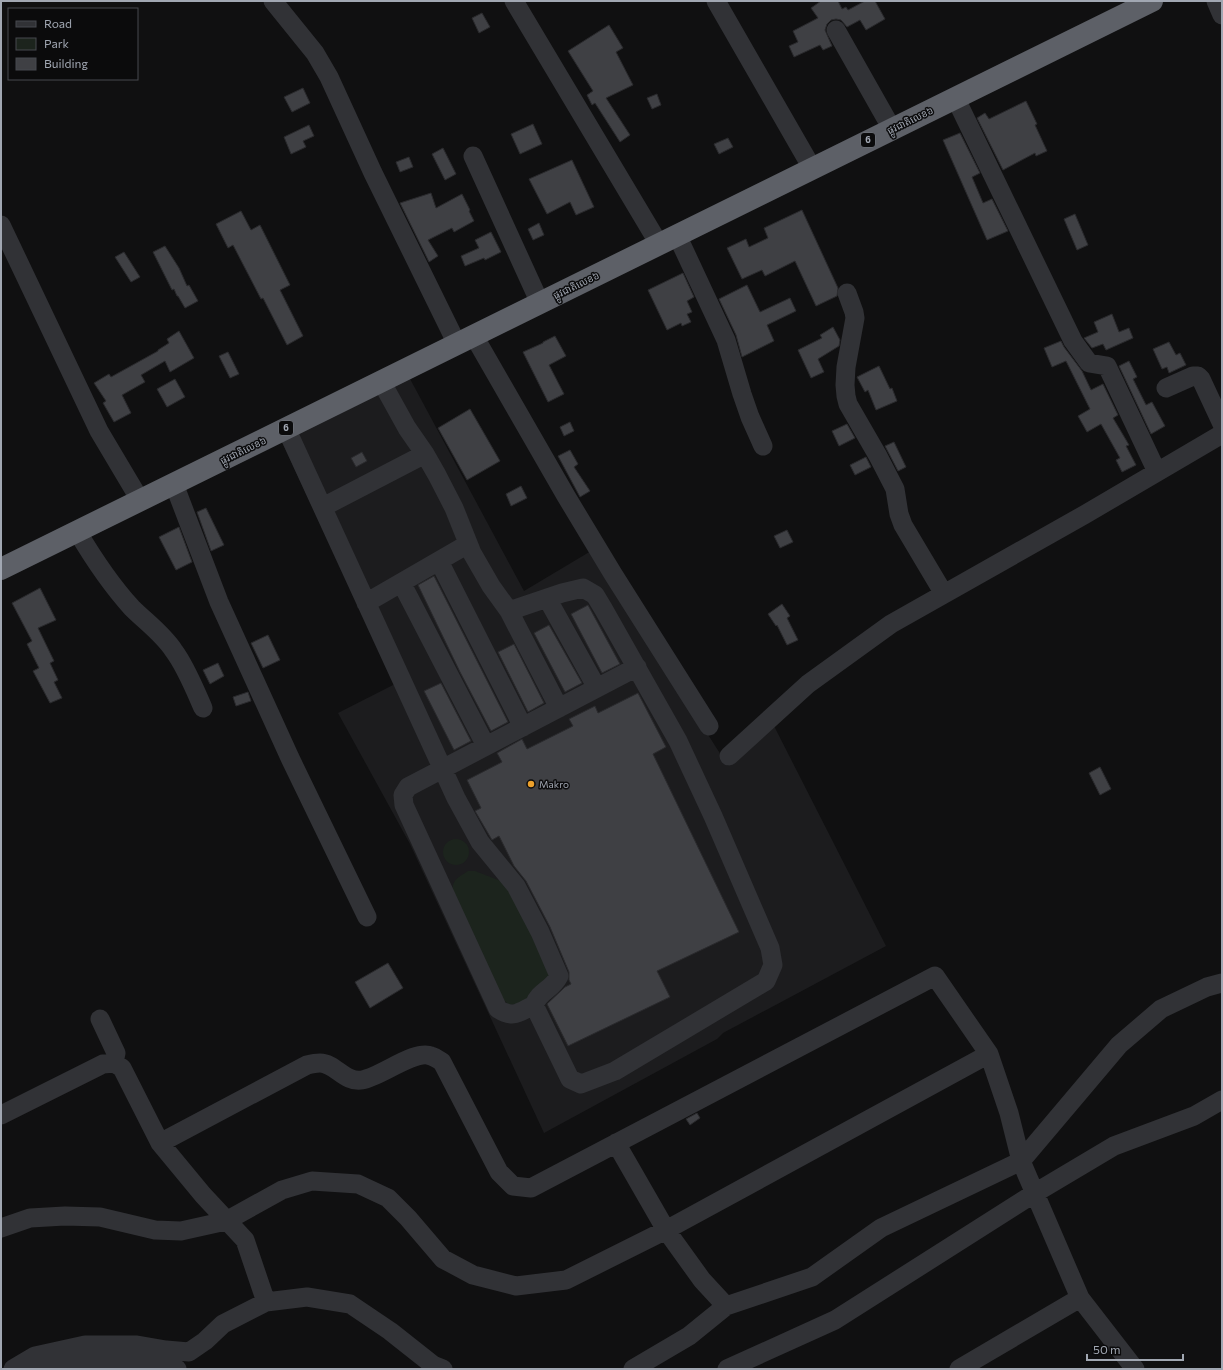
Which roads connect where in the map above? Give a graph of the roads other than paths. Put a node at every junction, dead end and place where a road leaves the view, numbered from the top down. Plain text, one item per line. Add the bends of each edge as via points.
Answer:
1 (273, 1) edge
2 (514, 1) edge
3 (716, 1) edge
4 (1152, 1) edge
5 (1216, 1) edge
6 (1222, 15) edge
7 (836, 30) dead end
8 (955, 97) junction
9 (892, 128) junction
10 (473, 156) dead end
11 (812, 168) junction
12 (1, 225) edge
13 (668, 240) junction
14 (847, 293) dead end
15 (540, 303) junction
16 (465, 340) junction
17 (381, 381) junction
18 (1166, 388) dead end
19 (1222, 424) edge
20 (286, 428) junction
21 (1222, 434) edge
22 (763, 446) dead end
23 (425, 454) junction
24 (1157, 472) junction
25 (174, 484) junction
26 (140, 500) junction
27 (322, 507) junction
28 (76, 531) junction
29 (468, 544) junction
30 (439, 561) junction
31 (1, 569) edge
32 (402, 584) junction
33 (944, 594) junction
34 (547, 598) junction
35 (366, 603) junction
36 (509, 611) junction
37 (637, 667) junction
38 (597, 688) junction
39 (203, 708) dead end
40 (559, 708) junction
41 (709, 726) dead end
42 (523, 727) junction
43 (486, 746) junction
44 (729, 756) dead end
45 (443, 769) junction
46 (367, 917) dead end
47 (1222, 983) edge
48 (534, 1005) junction
49 (100, 1019) dead end
50 (989, 1054) junction
51 (114, 1063) junction
52 (1222, 1100) edge
53 (1, 1115) edge
54 (160, 1143) junction
55 (616, 1143) junction
56 (1022, 1161) junction
57 (1035, 1193) junction
58 (226, 1221) junction
59 (1, 1228) edge
60 (666, 1230) junction
61 (1080, 1298) junction
62 (266, 1302) junction
63 (726, 1306) junction
64 (188, 1361) edge
65 (13, 1369) edge
66 (40, 1369) edge
67 (177, 1369) edge
68 (442, 1369) edge
69 (633, 1369) edge
70 (726, 1369) edge
71 (959, 1369) edge
72 (1135, 1369) edge

1 - 16 street via 315,53 329,77 373,173
2 - 13 street
3 - 11 street
4 - 8 highway, ផ្លូវជាតិលេខ៦ / 6
5 - 6 street
7 - 9 street
8 - 9 highway, ផ្លូវជាតិលេខ៦ / 6
8 - 24 street via 1073,340 1089,363 1107,366
9 - 11 highway, ផ្លូវជាតិលេខ៦ / 6
10 - 15 street
11 - 13 highway, ផ្លូវជាតិលេខ៦ / 6
12 - 26 street via 99,431
13 - 15 highway, ផ្លូវជាតិលេខ៦ / 6
13 - 22 street via 726,340 750,417
14 - 33 street via 855,318 846,367 848,404 895,489 898,514 903,525
15 - 16 highway, ផ្លូវជាតិលេខ៦ / 6
16 - 17 highway, ផ្លូវជាតិលេខ៦ / 6
16 - 41 street
17 - 20 highway, ផ្លូវជាតិលេខ៦ / 6
17 - 23 street
18 - 19 street via 1198,376
20 - 25 highway, ផ្លូវជាតិលេខ៦ / 6
20 - 27 street
21 - 24 street
23 - 27 street
23 - 29 street via 454,508
24 - 33 street
25 - 26 highway, ផ្លូវជាតិលេខ៦ / 6
25 - 46 street via 219,602 290,758
26 - 28 highway, ផ្លូវជាតិលេខ៦ / 6
27 - 35 street
28 - 31 highway, ផ្លូវជាតិលេខ៦ / 6
28 - 39 street via 112,585 175,651
29 - 30 street
29 - 36 street via 491,586
30 - 32 street
30 - 42 street
32 - 35 street
32 - 43 street
33 - 44 street via 891,624 808,684
34 - 36 street
34 - 37 street via 583,588 594,595
34 - 38 street
35 - 45 street
36 - 40 street
37 - 38 street
37 - 48 street via 678,741 713,816 770,948 773,965 766,981 615,1070 581,1084 570,1079
38 - 40 street
40 - 42 street
42 - 43 street
43 - 45 street
45 - 48 street via 480,842 516,886 559,976 555,984 536,998
45 - 48 street via 408,787 402,795 404,805 498,1009 506,1014 513,1014
47 - 56 street via 1207,987 1161,1009 1119,1045
49 - 51 street via 116,1053
50 - 55 street via 935,976
50 - 56 street via 1010,1113
50 - 60 street
51 - 53 street via 103,1064
51 - 54 street via 122,1068
52 - 57 street via 1194,1116 1114,1146
54 - 55 street via 307,1065 329,1065 348,1078 360,1081 418,1055 430,1055 442,1062 499,1172 513,1186 531,1188
54 - 58 street
55 - 60 street
56 - 57 street
56 - 63 street via 881,1228 812,1277
57 - 61 street
57 - 70 street via 835,1320
58 - 59 street via 181,1231 155,1230 100,1217 65,1216 30,1218
58 - 60 street via 282,1190 312,1181 358,1184 388,1198 443,1259 473,1275 516,1286 566,1280
58 - 62 street via 245,1240
60 - 63 street via 702,1280
61 - 71 street
61 - 72 street
62 - 64 street via 223,1324
62 - 68 street via 307,1297 350,1304
63 - 69 street via 689,1336
64 - 65 street via 166,1350 137,1345 86,1345 35,1356
66 - 67 street via 90,1359 142,1362

